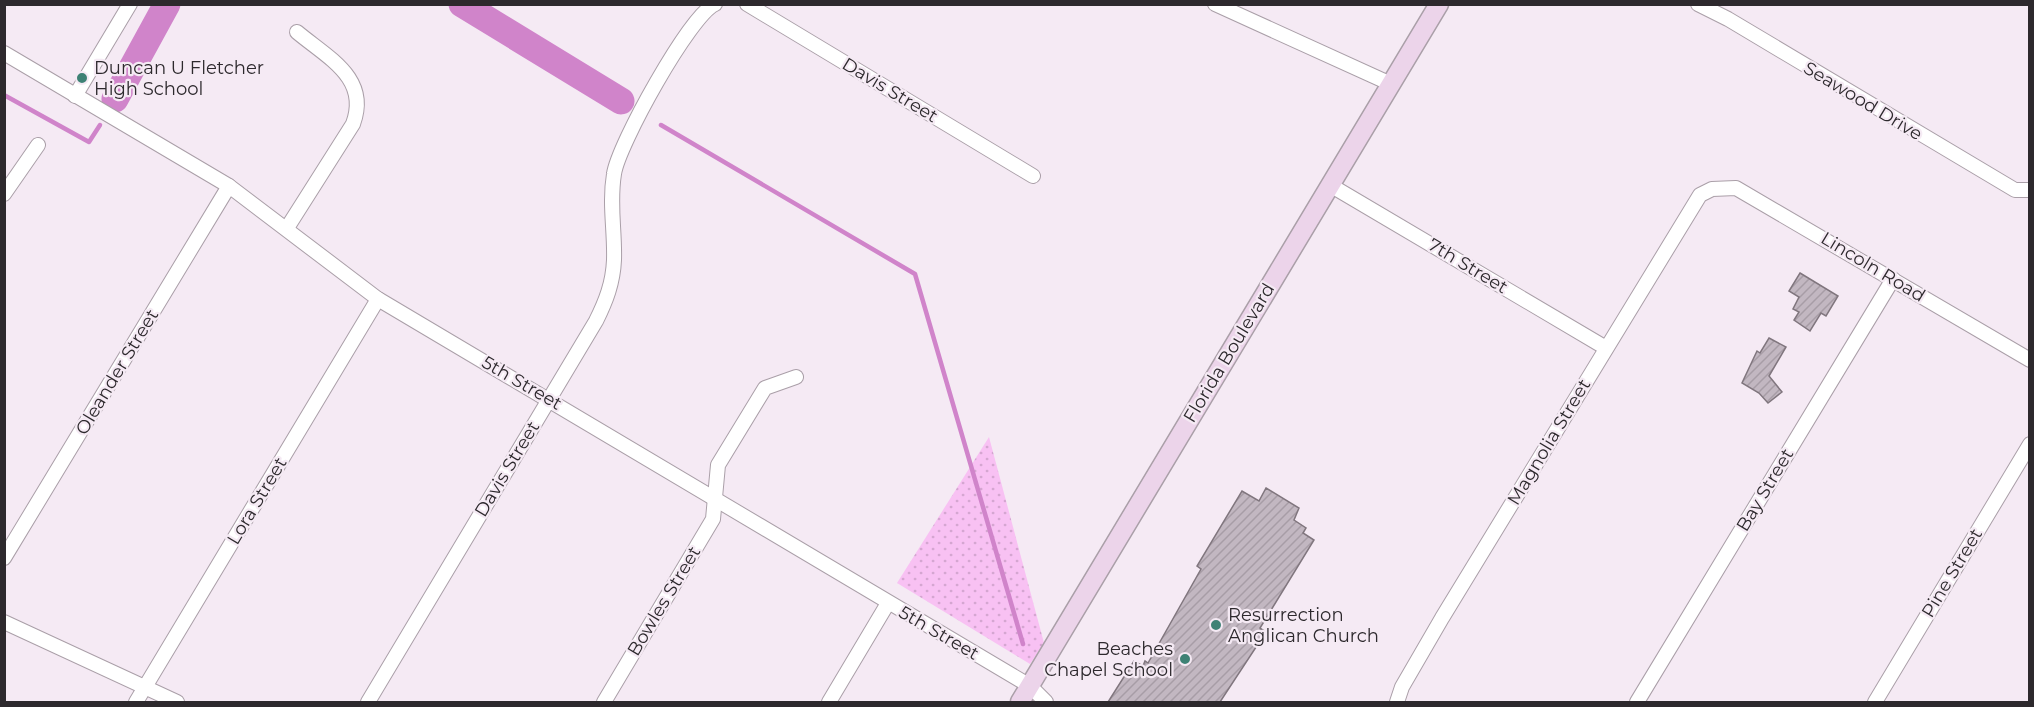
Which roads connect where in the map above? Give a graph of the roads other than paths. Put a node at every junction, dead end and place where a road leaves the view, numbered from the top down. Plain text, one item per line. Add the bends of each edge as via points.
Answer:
1 (130, 4) edge
2 (715, 4) edge
3 (747, 4) edge
4 (1215, 4) edge
5 (1439, 4) edge
6 (1698, 4) edge
7 (297, 32) dead end
8 (4, 53) edge
9 (1391, 84) junction
10 (75, 96) junction
11 (38, 145) dead end
12 (1033, 176) dead end
13 (1330, 185) junction
14 (228, 186) junction
15 (1712, 189) joint
16 (2030, 190) edge
17 (4, 194) edge
18 (287, 228) junction
19 (1893, 279) junction
20 (378, 299) junction
21 (1606, 348) junction
22 (2030, 360) edge
23 (796, 377) dead end
24 (549, 399) junction
25 (2030, 444) edge
26 (714, 498) junction
27 (4, 558) edge
28 (888, 603) junction
29 (4, 622) edge
30 (1030, 686) junction
31 (145, 688) junction
32 (136, 702) edge
33 (177, 702) edge
34 (368, 702) edge
35 (604, 702) edge
36 (829, 702) edge
37 (1020, 702) edge
38 (1046, 702) edge
39 (1397, 702) edge
40 (1637, 702) edge
41 (1875, 702) edge

1 - 10 street
2 - 24 street, Davis Street via 696,19 626,138 614,172 610,203 614,261 609,294
3 - 12 street, Davis Street
4 - 9 street
5 - 9 street, Florida Boulevard
6 - 16 street, Seawood Drive via 2015,190
7 - 18 street via 353,81 358,110 348,133
8 - 10 street, 5th Street
9 - 13 street, Florida Boulevard
10 - 14 street, 5th Street
11 - 17 street
13 - 21 street, 7th Street
13 - 30 street, Florida Boulevard
14 - 18 street, 5th Street
14 - 27 street, Oleander Street
15 - 19 street, Lincoln Road via 1736,188
15 - 21 street, Magnolia Street via 1691,206
18 - 20 street, 5th Street
19 - 22 street, Lincoln Road
19 - 40 street, Bay Street
20 - 24 street, 5th Street
20 - 31 street, Lora Street
21 - 39 street, Magnolia Street via 1436,627
23 - 26 street, Bowles Street via 765,388 718,465
24 - 26 street, 5th Street
24 - 34 street, Davis Street
25 - 41 street, Pine Street
26 - 28 street, 5th Street
26 - 35 street, Bowles Street via 712,519
28 - 30 street, 5th Street
28 - 36 street
29 - 31 street
30 - 37 street, Florida Boulevard
30 - 38 street, 5th Street
31 - 32 street, Lora Street
31 - 33 street

